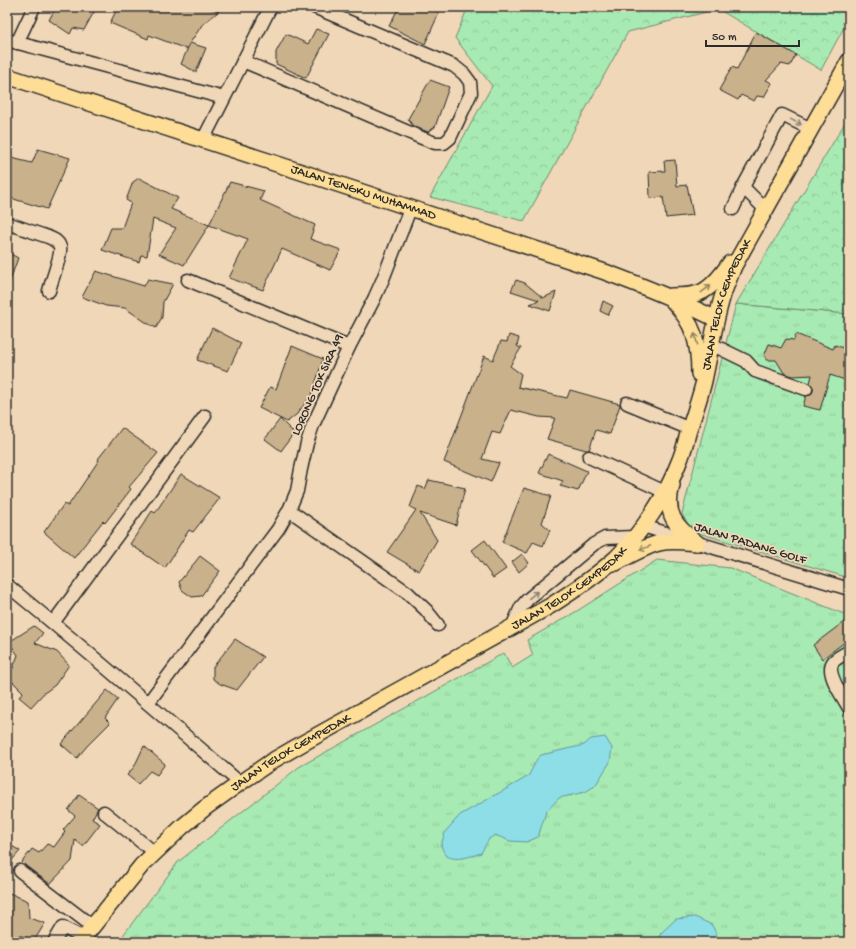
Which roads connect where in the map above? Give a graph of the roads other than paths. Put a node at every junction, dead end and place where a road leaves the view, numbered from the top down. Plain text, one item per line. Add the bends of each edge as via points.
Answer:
1 (34, 7) edge
2 (272, 7) edge
3 (314, 7) edge
4 (12, 42) edge
5 (243, 61) junction
6 (849, 61) edge
7 (7, 76) edge
8 (224, 98) junction
9 (811, 129) junction
10 (203, 140) junction
11 (742, 187) junction
12 (410, 209) junction
13 (733, 209) dead end
14 (766, 210) junction
15 (7, 223) edge
16 (751, 237) junction
17 (188, 280) dead end
18 (49, 291) dead end
19 (668, 296) junction
20 (716, 319) junction
21 (711, 344) junction
22 (349, 347) junction
23 (806, 389) dead end
24 (627, 403) dead end
25 (698, 406) junction
26 (205, 416) dead end
27 (690, 429) junction
28 (589, 457) dead end
29 (679, 463) junction
30 (665, 492) junction
31 (289, 510) junction
32 (639, 532) junction
33 (697, 543) junction
34 (594, 575) junction
35 (7, 585) edge
36 (849, 588) edge
37 (53, 622) junction
38 (438, 625) dead end
39 (512, 627) junction
40 (849, 651) edge
41 (148, 703) junction
42 (849, 708) edge
43 (240, 783) junction
44 (104, 812) dead end
45 (155, 853) junction
46 (20, 871) dead end
47 (85, 935) edge
48 (54, 942) edge

1 - 4 street
2 - 5 street
3 - 5 street via 454,66 464,74 470,82 472,92 450,138 444,144 422,138
4 - 8 street
5 - 8 street
6 - 9 main road, JALAN TELOK CEMPEDAK
7 - 10 main road, JALAN TENGKU MUHAMMAD
8 - 10 street
11 -> 9 street via 782,115
9 - 14 main road, JALAN TELOK CEMPEDAK
10 - 12 main road, JALAN TENGKU MUHAMMAD
11 - 13 street
11 - 14 street
12 - 19 main road, JALAN TENGKU MUHAMMAD via 605,272
12 - 22 street, LORONG TOK SIRA 49 via 383,279
14 - 16 main road, JALAN TELOK CEMPEDAK
15 - 18 street via 48,236 58,244 61,249 60,255
19 -> 16 main road via 691,295 709,287
16 - 20 main road, JALAN TELOK CEMPEDAK via 734,266
17 - 22 street
19 - 20 main road, JALAN TENGKU MUHAMMAD
25 -> 19 main road via 697,343 687,318
20 - 21 main road, JALAN TELOK CEMPEDAK
21 - 23 street via 746,361 755,371
21 - 25 main road, JALAN TELOK CEMPEDAK
22 - 31 street, LORONG TOK SIRA 49 via 313,425 297,491
24 - 27 street
25 - 27 main road, JALAN TELOK CEMPEDAK
26 - 37 street
27 - 29 main road, JALAN TELOK CEMPEDAK
28 - 30 street
29 - 30 main road, JALAN TELOK CEMPEDAK
29 - 33 main road via 670,493 671,515 683,532
30 - 32 main road, JALAN TELOK CEMPEDAK
31 - 38 street via 408,593
31 - 41 street, LORONG TOK SIRA 49 via 278,529
32 - 33 street, JALAN PADANG GOLF
32 - 34 main road, JALAN TELOK CEMPEDAK via 614,559
39 -> 32 street, JALAN PADANG GOLF via 521,607 528,599 594,544 606,538
33 -> 34 main road via 660,543 643,549
33 - 36 street, JALAN PADANG GOLF
34 - 39 main road, JALAN TELOK CEMPEDAK via 550,606
35 - 37 street
37 - 41 street
39 - 43 main road, JALAN TELOK CEMPEDAK via 305,742
40 - 42 street via 833,662 830,668 831,676
41 - 43 street
43 - 45 main road, JALAN TELOK CEMPEDAK via 205,808
44 - 45 street
45 - 47 main road, JALAN TELOK CEMPEDAK via 142,865
46 - 47 street
47 - 48 street via 63,927

